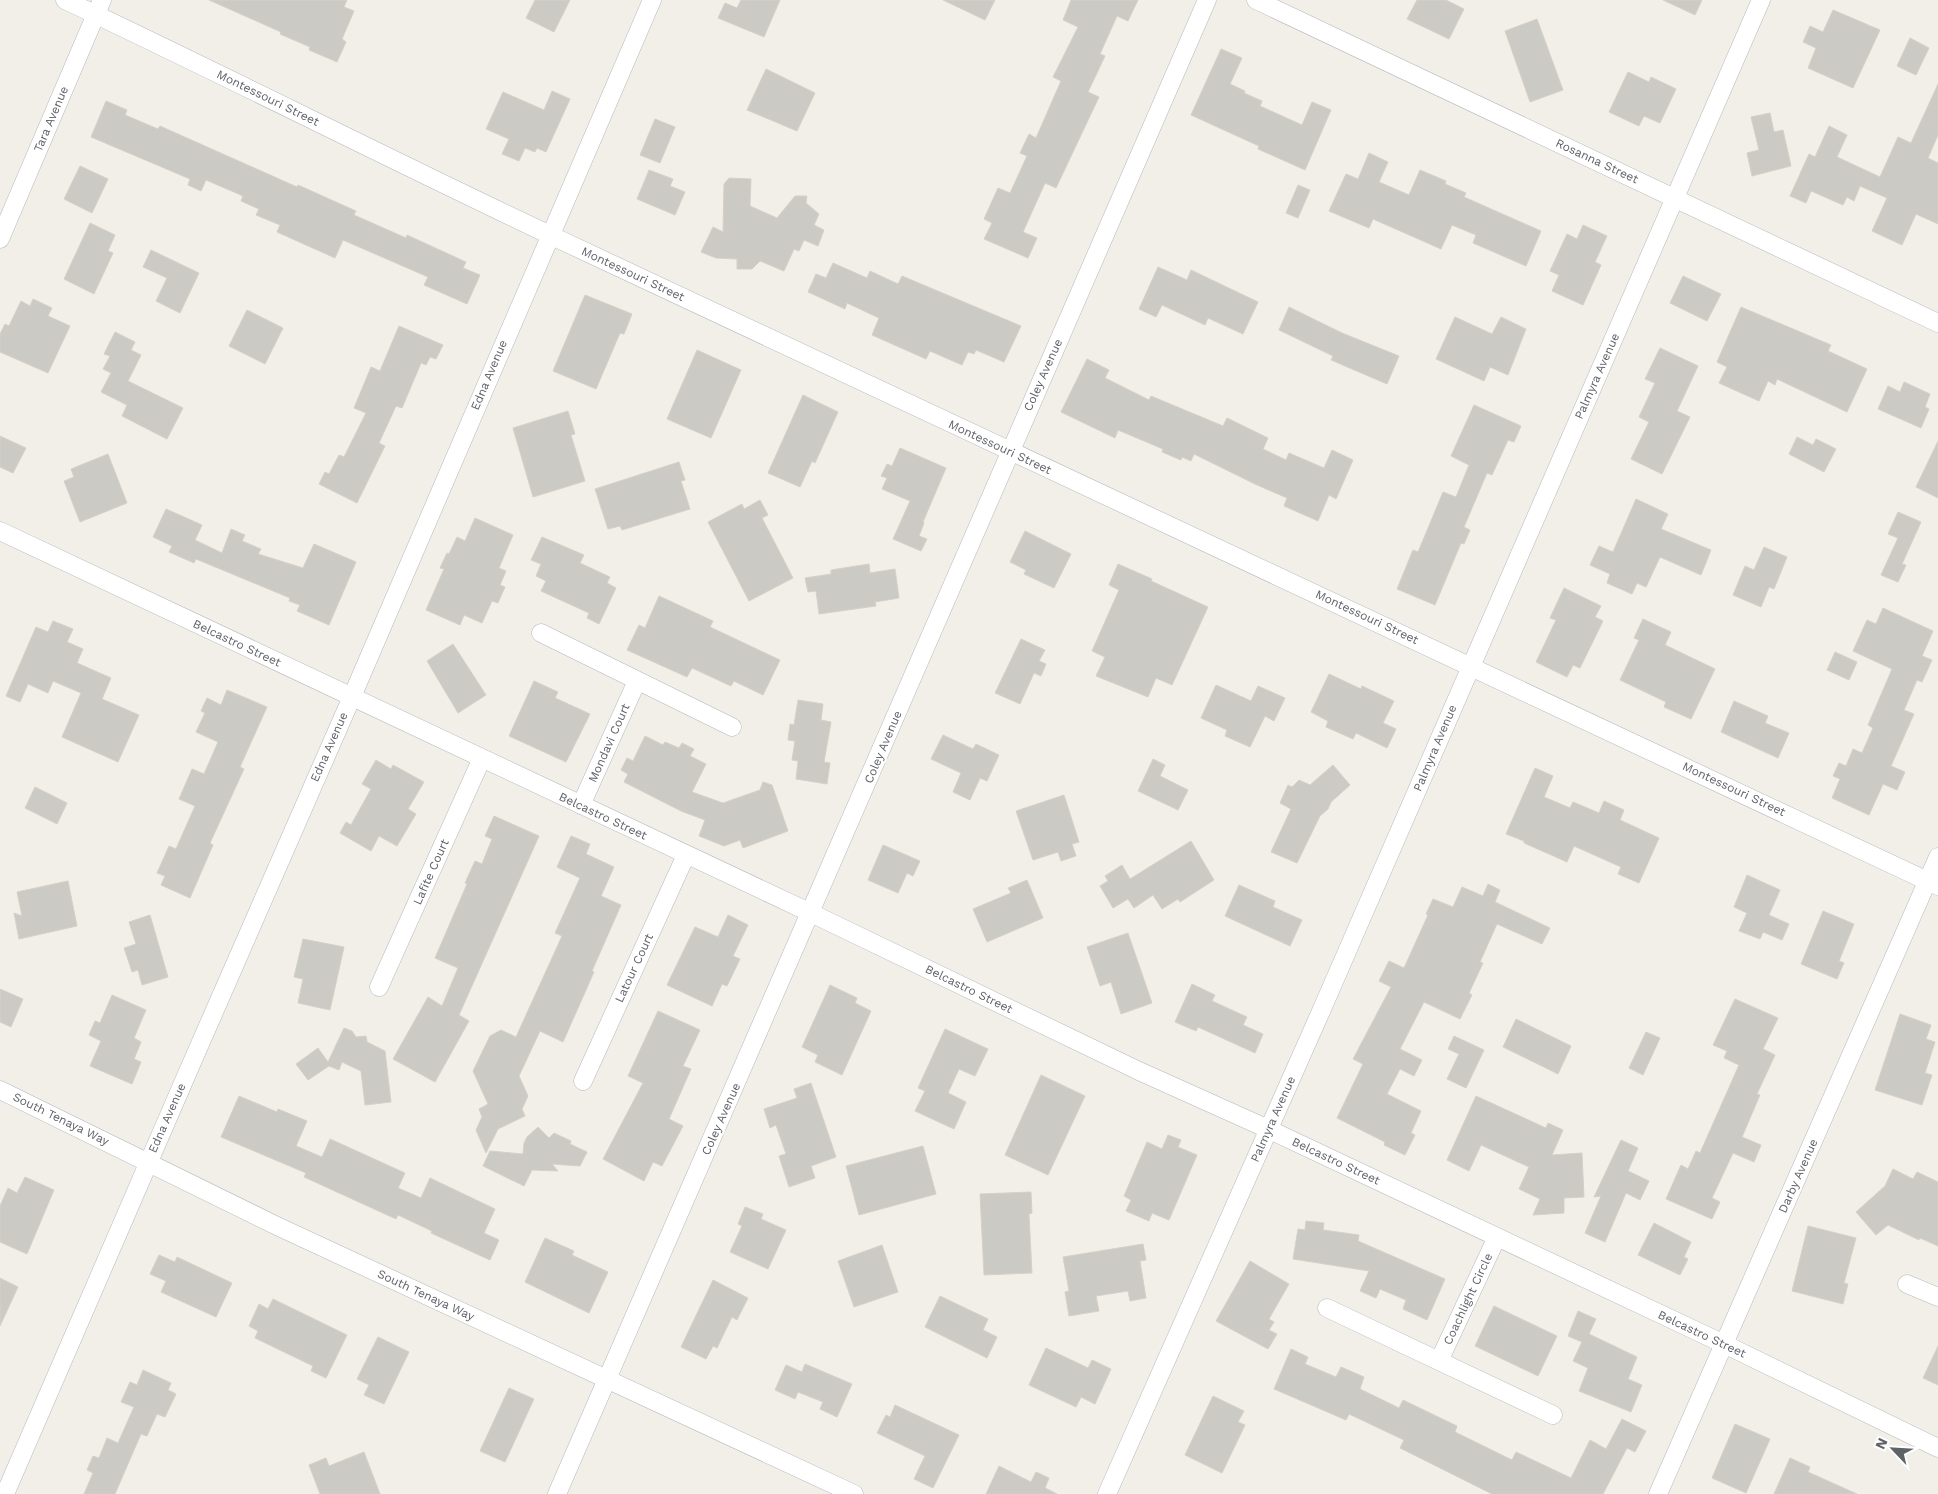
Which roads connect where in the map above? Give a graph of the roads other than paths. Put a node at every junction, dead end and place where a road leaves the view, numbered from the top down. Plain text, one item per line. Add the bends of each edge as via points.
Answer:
1 (65, 0) edge
2 (652, 0) edge
3 (1207, 0) edge
4 (1256, 0) edge
5 (1761, 0) edge
6 (99, 7) edge
7 (1675, 198) junction
8 (549, 235) junction
9 (0, 239) edge
10 (1938, 323) edge
11 (1009, 452) junction
12 (0, 531) edge
13 (541, 633) dead end
14 (1471, 665) junction
15 (637, 681) junction
16 (352, 696) junction
17 (732, 727) dead end
18 (482, 758) junction
19 (581, 805) junction
20 (686, 855) junction
21 (1938, 857) edge
22 (1933, 884) edge
23 (811, 913) junction
24 (379, 987) dead end
25 (583, 1081) dead end
26 (0, 1090) edge
27 (1268, 1129) junction
28 (148, 1161) junction
29 (1497, 1237) junction
30 (1907, 1284) dead end
31 (1938, 1297) edge
32 (1327, 1308) dead end
33 (1724, 1344) junction
34 (1439, 1361) junction
35 (607, 1378) junction
36 (1553, 1415) dead end
37 (1938, 1448) edge
38 (829, 1489) edge
39 (5, 1494) edge
40 (557, 1494) edge
41 (854, 1494) edge
42 (1107, 1494) edge
43 (1658, 1494) edge

1 - 6 street, Montessouri Street
2 - 8 street, Edna Avenue
3 - 11 street, Coley Avenue
4 - 7 street, Rosanna Street
5 - 7 street, Palmyra Avenue
6 - 8 street, Montessouri Street
6 - 9 street, Tara Avenue
7 - 10 street, Rosanna Street
7 - 14 street, Palmyra Avenue
8 - 11 street, Montessouri Street
8 - 16 street, Edna Avenue
11 - 14 street, Montessouri Street
11 - 23 street, Coley Avenue
12 - 16 street, Belcastro Street
13 - 15 street
14 - 22 street, Montessouri Street
14 - 27 street, Palmyra Avenue
15 - 17 street
15 - 19 street, Mondavi Court
16 - 18 street, Belcastro Street
16 - 28 street, Edna Avenue
18 - 19 street, Belcastro Street
18 - 24 street, Lafite Court
19 - 20 street, Belcastro Street
20 - 23 street, Belcastro Street
20 - 25 street, Latour Court
21 - 22 street, Darby Avenue
22 - 33 street, Darby Avenue
23 - 27 street, Belcastro Street via 1139,1071
23 - 35 street, Coley Avenue
26 - 28 street, South Tenaya Way
27 - 29 street, Belcastro Street
27 - 42 street, Palmyra Avenue
28 - 35 street, South Tenaya Way via 278,1226
28 - 39 street, Edna Avenue
29 - 33 street, Belcastro Street
29 - 34 street, Coachlight Circle
30 - 31 street
32 - 34 street, Coachlight Circle
33 - 37 street, Belcastro Street
33 - 43 street, Darby Avenue
34 - 36 street, Coachlight Circle
35 - 38 street, South Tenaya Way
35 - 40 street, Coley Avenue
38 - 41 street, South Tenaya Way

